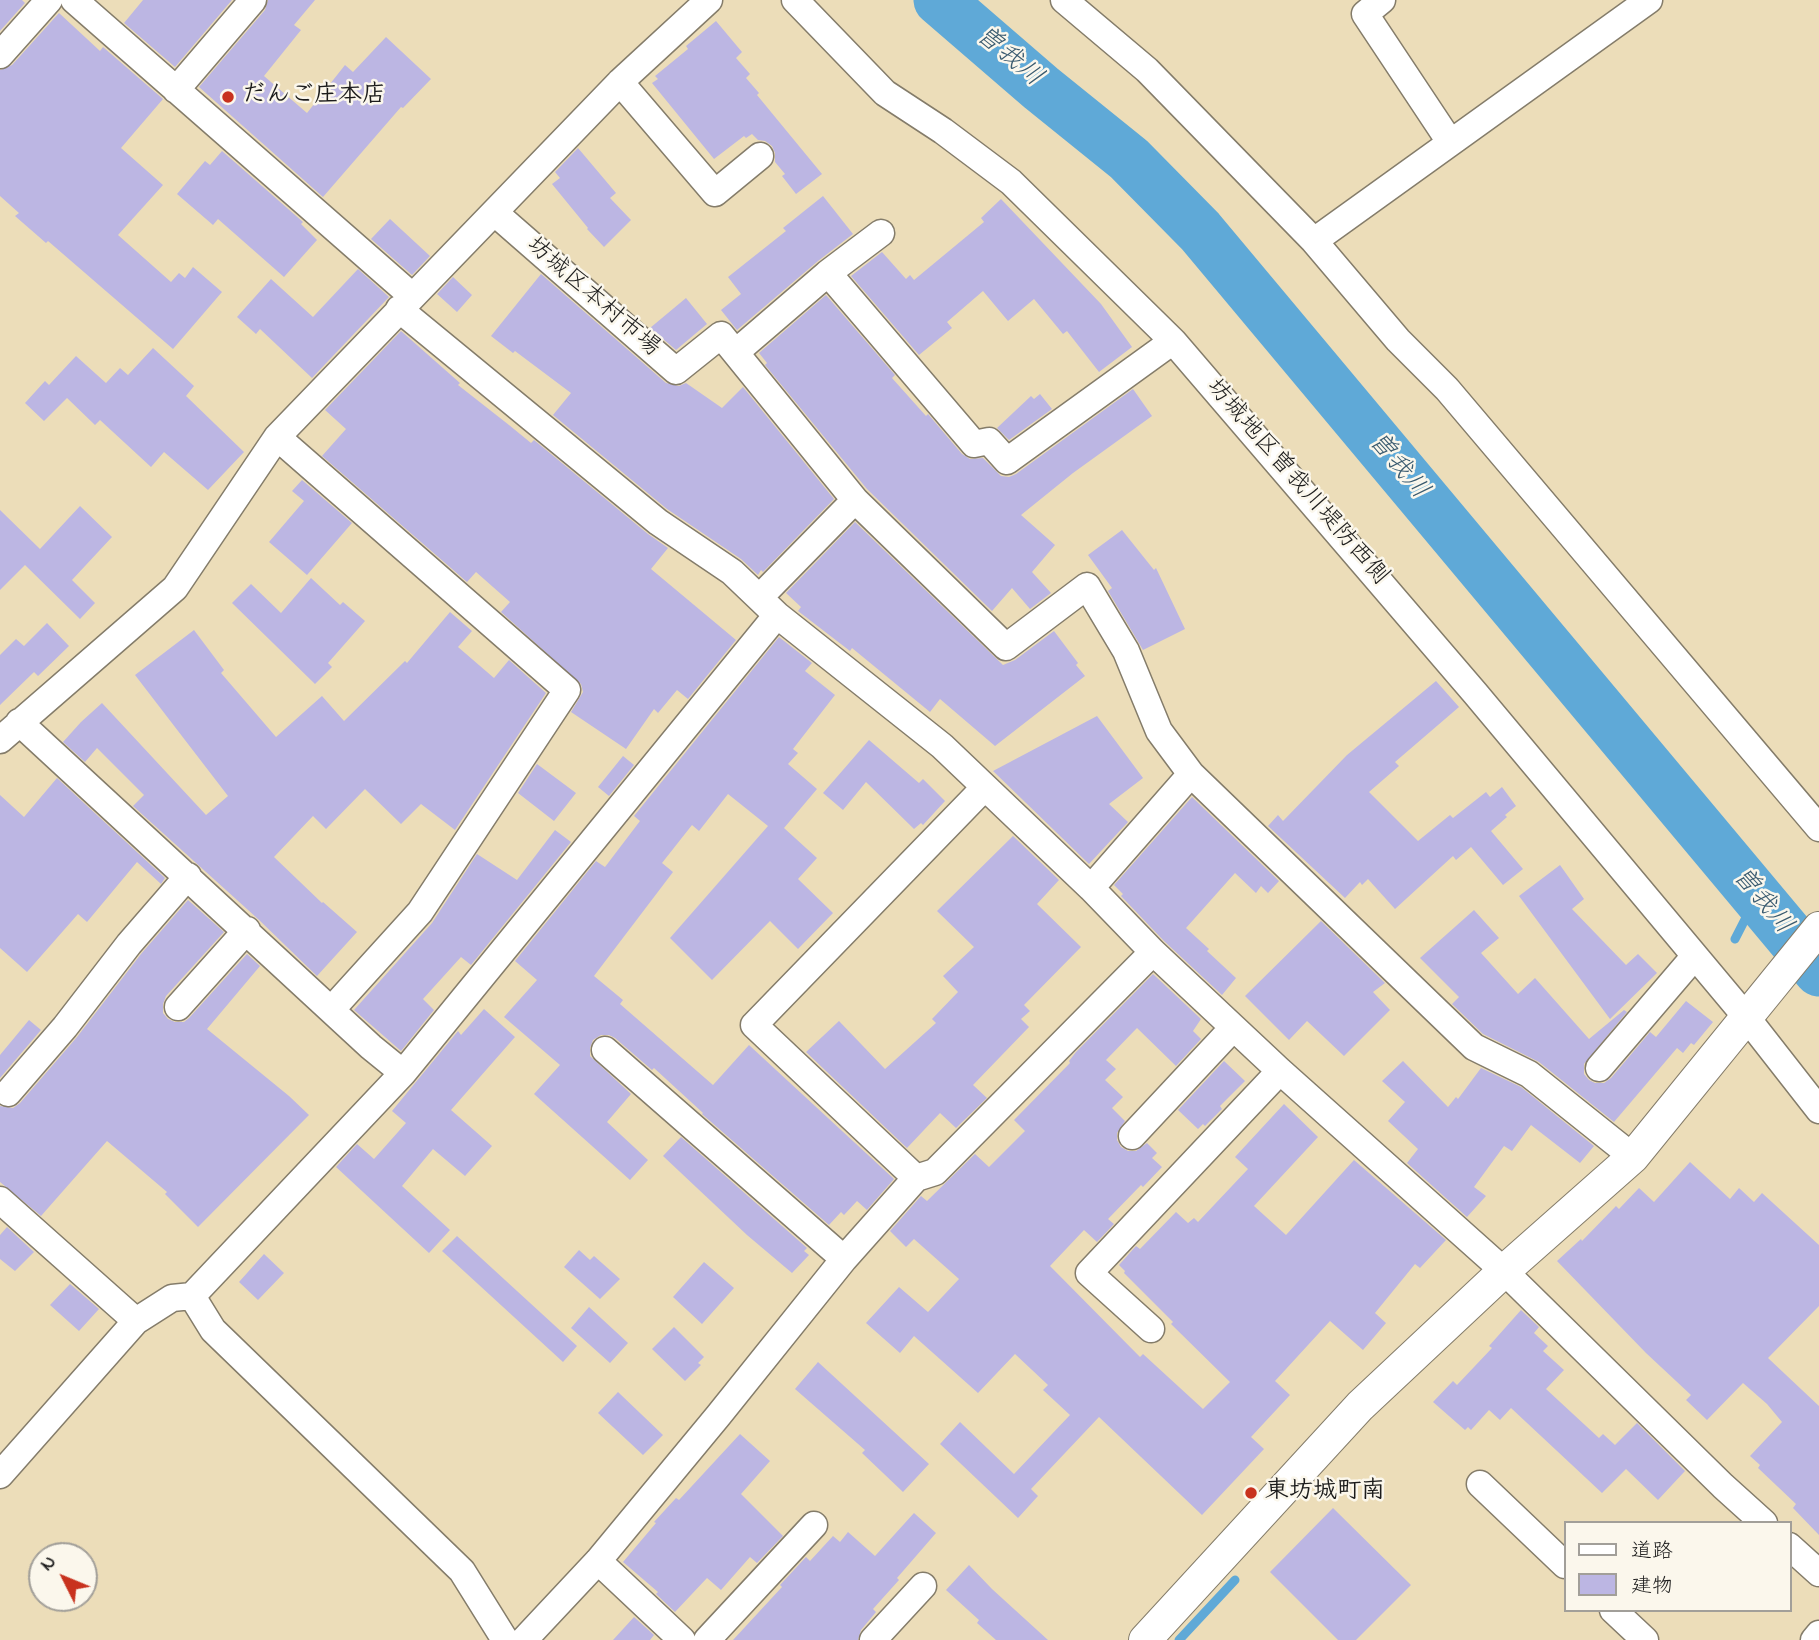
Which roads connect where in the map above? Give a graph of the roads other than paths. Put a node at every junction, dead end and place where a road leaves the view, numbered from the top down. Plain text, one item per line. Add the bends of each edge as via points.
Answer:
1 (49, 0) edge
2 (74, 0) edge
3 (253, 0) edge
4 (709, 0) edge
5 (795, 0) edge
6 (1064, 0) edge
7 (1382, 0) edge
8 (1649, 0) edge
9 (0, 55) edge
10 (620, 82) junction
11 (176, 90) junction
12 (1450, 142) junction
13 (760, 156) dead end
14 (495, 213) junction
15 (881, 233) dead end
16 (1314, 240) junction
17 (828, 273) junction
18 (405, 303) junction
19 (1174, 341) junction
20 (736, 352) junction
21 (278, 437) junction
22 (855, 500) junction
23 (769, 606) junction
24 (7, 729) edge
25 (1191, 774) junction
26 (985, 787) junction
27 (1819, 828) edge
28 (188, 876) junction
29 (1091, 888) junction
30 (1819, 928) edge
31 (247, 930) junction
32 (1153, 952) junction
33 (1694, 957) junction
34 (178, 1007) dead end
35 (332, 1009) junction
36 (1751, 1013) junction
37 (1233, 1028) junction
38 (605, 1049) dead end
39 (1599, 1068) dead end
40 (1280, 1071) junction
41 (403, 1073) junction
42 (8, 1093) dead end
43 (1819, 1110) edge
44 (1132, 1136) dead end
45 (1633, 1157) junction
46 (916, 1178) junction
47 (0, 1200) edge
48 (844, 1259) junction
49 (1504, 1271) junction
50 (192, 1296) junction
51 (136, 1321) junction
52 (1151, 1329) dead end
53 (0, 1475) edge
54 (1480, 1484) dead end
55 (1762, 1521) edge
56 (814, 1525) dead end
57 (1791, 1548) edge
58 (598, 1560) junction
59 (1563, 1563) edge
60 (1819, 1573) edge
61 (923, 1586) dead end
62 (1615, 1612) edge
63 (1819, 1634) edge
64 (505, 1640) edge
65 (524, 1640) edge
66 (682, 1640) edge
67 (707, 1640) edge
68 (873, 1640) edge
69 (1145, 1640) edge
70 (1645, 1640) edge
71 (1814, 1640) edge

1 - 9 street
2 - 11 street
3 - 11 street
4 - 10 street
5 - 19 street, 坊城地区曽我川堤防西側 via 885,93 1011,182
6 - 16 street via 1147,70
7 - 12 street via 1364,14
8 - 12 street
10 - 13 street via 715,193
10 - 14 street
11 - 18 street
12 - 16 street
14 - 18 street
14 - 20 street, 坊城区本村市場 via 676,371 721,335
15 - 17 street
16 - 27 street
17 - 19 street via 974,444 989,441 1007,461
17 - 20 street
18 - 21 street
18 - 23 street via 658,522 732,572
19 - 33 street, 坊城地区曽我川堤防西側
20 - 22 street
21 - 24 street via 175,588
21 - 35 street via 567,690 420,912
22 - 23 street
22 - 25 street via 1006,647 1087,586 1126,651 1159,731
23 - 26 street via 942,746
23 - 41 street
24 - 28 street
25 - 29 street
25 - 45 street via 1474,1047 1529,1074
26 - 29 street
26 - 46 street via 754,1025
28 - 31 street
28 - 42 street
29 - 32 street
30 - 36 street
31 - 34 street
31 - 35 street
32 - 37 street
32 - 46 street via 935,1172
33 - 36 street, 坊城地区曽我川堤防西側
33 - 39 street
35 - 41 street
36 - 43 street, 坊城地区曽我川堤防西側
36 - 45 street
37 - 40 street
37 - 44 street
38 - 48 street
40 - 49 street
40 - 52 street via 1089,1273
41 - 50 street
45 - 49 street
46 - 48 street
47 - 51 street
48 - 58 street
49 - 55 street
49 - 69 street via 1360,1406
50 - 51 street via 172,1298
50 - 64 street via 213,1330 462,1571
51 - 53 street
54 - 59 street
56 - 67 street
57 - 60 street
58 - 65 street
58 - 66 street
61 - 68 street
62 - 70 street
63 - 71 street

